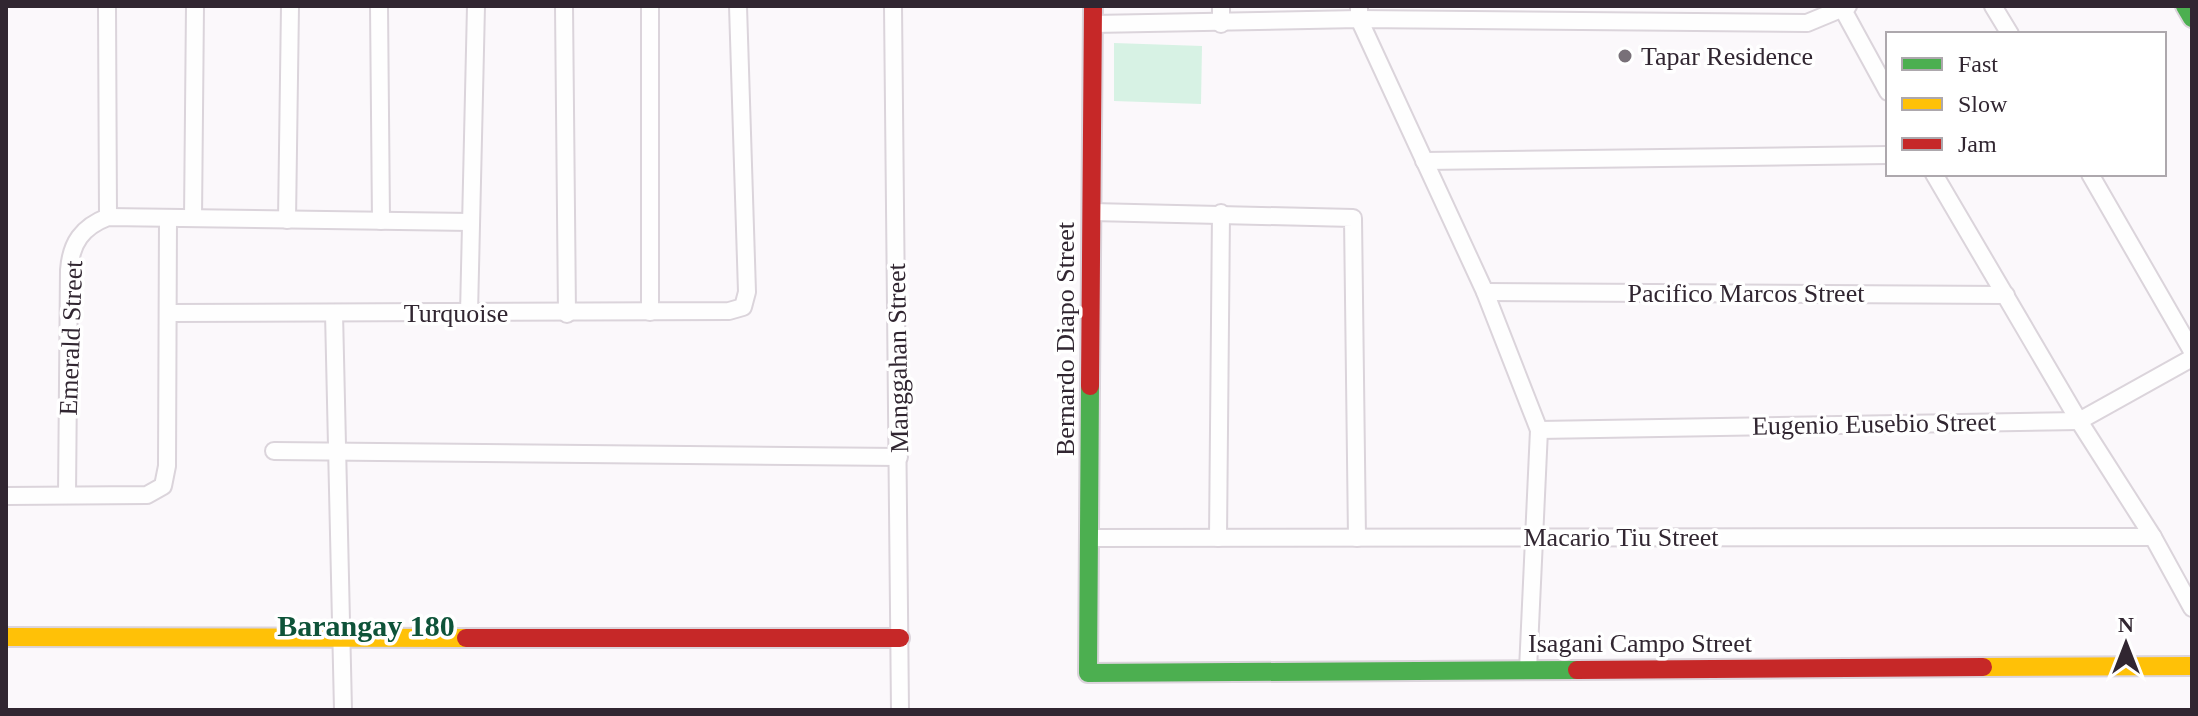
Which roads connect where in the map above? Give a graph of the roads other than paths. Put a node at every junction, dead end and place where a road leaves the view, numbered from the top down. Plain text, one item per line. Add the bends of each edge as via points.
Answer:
1 (107, 6) edge
2 (195, 6) edge
3 (290, 6) edge
4 (379, 6) edge
5 (476, 6) edge
6 (564, 6) edge
7 (650, 6) edge
8 (738, 6) edge
9 (893, 6) edge
10 (1221, 6) edge
11 (1993, 6) edge
12 (2185, 6) edge
13 (1844, 7) edge
14 (1359, 13) edge
15 (1507, 13) edge
16 (1093, 15) edge
17 (2192, 18) edge
18 (1221, 24) junction
19 (2009, 32) edge
20 (1886, 88) edge
21 (1886, 155) edge
22 (1424, 161) junction
23 (1935, 176) edge
24 (2091, 176) edge
25 (1092, 212) junction
26 (1221, 213) junction
27 (108, 217) junction
28 (168, 218) junction
29 (193, 218) junction
30 (287, 220) junction
31 (381, 221) junction
32 (471, 222) junction
33 (1485, 292) junction
34 (2006, 295) junction
35 (650, 312) junction
36 (168, 313) junction
37 (334, 313) junction
38 (469, 313) junction
39 (567, 314) junction
40 (2192, 351) edge
41 (2192, 358) edge
42 (2079, 421) junction
43 (1539, 430) junction
44 (274, 451) dead end
45 (336, 451) junction
46 (899, 457) junction
47 (67, 495) junction
48 (6, 496) edge
49 (2153, 537) junction
50 (1089, 538) junction
51 (1218, 538) junction
52 (1357, 538) junction
53 (1533, 538) junction
54 (2192, 608) edge
55 (6, 637) edge
56 (341, 637) junction
57 (900, 638) junction
58 (2192, 666) edge
59 (1528, 670) junction
60 (1088, 673) joint
61 (343, 710) edge
62 (900, 710) edge

1 - 27 street
2 - 29 street
3 - 30 street
4 - 31 street
5 - 32 street
6 - 39 street
7 - 35 street
8 - 35 street, Turquoise via 747,292 743,307
9 - 46 street, Manggahan Street
10 - 18 street
11 - 19 street
12 - 17 street
13 - 15 street via 1807,23
13 - 20 street
14 - 15 street
14 - 18 street
14 - 22 street
16 - 18 street
16 - 25 street, Bernardo Diapo Street
21 - 22 street
22 - 33 street
23 - 34 street
24 - 40 street
25 - 26 street
25 - 50 street, Bernardo Diapo Street
26 - 51 street
26 - 52 street via 1353,218
27 - 28 street
27 - 47 street, Emerald Street via 79,236 70,254
28 - 29 street
28 - 36 street
29 - 30 street
30 - 31 street
31 - 32 street
32 - 38 street
33 - 34 street, Pacifico Marcos Street
33 - 43 street
34 - 42 street
35 - 39 street, Turquoise
36 - 37 street, Turquoise
36 - 47 street via 163,486 147,495
37 - 38 street, Turquoise
37 - 45 street
38 - 39 street, Turquoise
41 - 42 street, Eugenio Eusebio Street
42 - 43 street, Eugenio Eusebio Street
42 - 49 street
43 - 53 street
44 - 45 street
45 - 46 street
45 - 56 street
46 - 57 street, Manggahan Street
47 - 48 street
49 - 53 street, Macario Tiu Street
49 - 54 street
50 - 51 street, Macario Tiu Street
50 - 60 street, Bernardo Diapo Street
51 - 52 street, Macario Tiu Street
52 - 53 street, Macario Tiu Street
53 - 59 street
55 - 56 street
56 - 57 street
56 - 61 street
57 - 62 street, Manggahan Street
58 - 59 street, Isagani Campo Street
59 - 60 street, Isagani Campo Street

